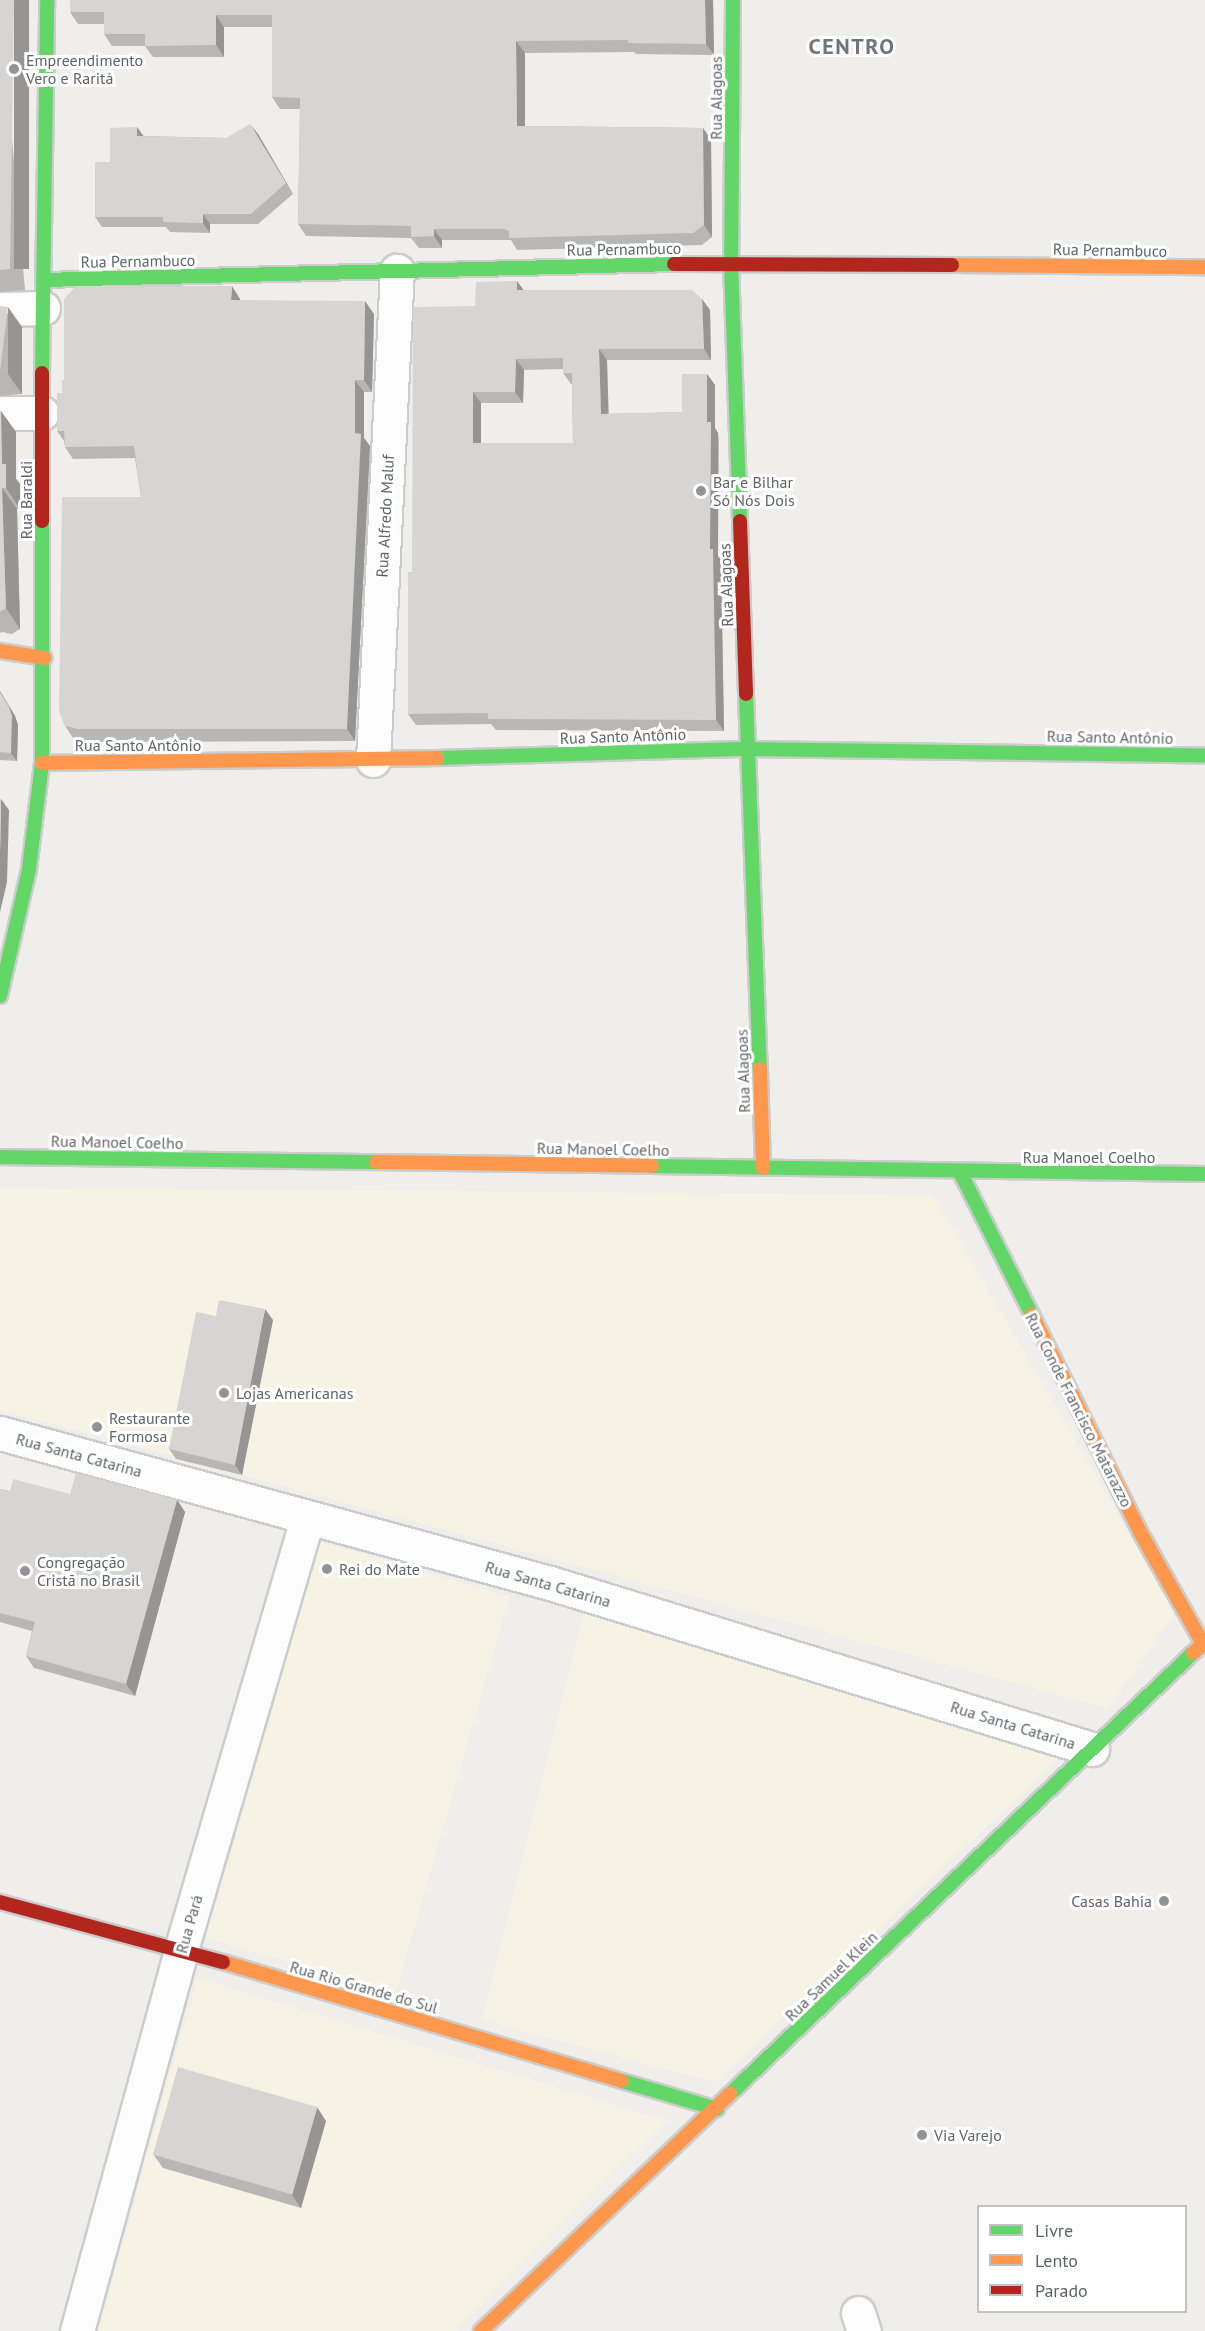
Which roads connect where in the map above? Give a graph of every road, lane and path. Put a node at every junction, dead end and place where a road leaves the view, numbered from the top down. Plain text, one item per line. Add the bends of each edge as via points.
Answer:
1 (47, 0) edge
2 (733, 0) edge
3 (731, 263) junction
4 (1205, 267) edge
5 (397, 271) junction
6 (43, 294) junction
7 (0, 309) edge
8 (0, 413) edge
9 (42, 413) junction
10 (0, 651) edge
11 (44, 658) junction
12 (748, 749) junction
13 (1205, 755) edge
14 (373, 760) junction
15 (42, 763) junction
16 (0, 996) edge
17 (0, 1157) edge
18 (763, 1168) junction
19 (960, 1172) junction
20 (1205, 1174) edge
21 (0, 1433) edge
22 (307, 1518) junction
23 (1204, 1644) edge
24 (1092, 1749) junction
25 (0, 1902) edge
26 (181, 1950) junction
27 (717, 2109) junction
28 (77, 2331) edge
29 (481, 2331) edge

1 - 6 street, Rua Baraldi
2 - 3 street, Rua Alagoas
3 - 4 street, Rua Pernambuco
3 - 5 street, Rua Pernambuco
3 - 12 street, Rua Alagoas
5 - 6 street, Rua Pernambuco
5 - 14 street, Rua Alfredo Maluf
6 - 7 street
6 - 9 street, Rua Baraldi
8 - 9 street
9 - 11 street, Rua Baraldi
10 - 11 street
11 - 15 street, Rua Baraldi
12 - 13 street, Rua Santo Antônio
12 - 14 street, Rua Santo Antônio
12 - 18 street, Rua Alagoas
14 - 15 street, Rua Santo Antônio
15 - 16 street, Rua Baraldi via 28,869
17 - 18 street, Rua Manoel Coelho
18 - 19 street, Rua Manoel Coelho
19 - 20 street, Rua Manoel Coelho
19 - 23 street, Rua Conde Francisco Matarazzo via 1140,1533
21 - 22 street, Rua Santa Catarina
22 - 24 street, Rua Santa Catarina via 550,1583
22 - 26 street, Rua Pará
23 - 24 street, Rua Samuel Klein
24 - 27 street, Rua Samuel Klein
25 - 26 street, Rua Rio Grande do Sul
26 - 27 street, Rua Rio Grande do Sul
26 - 28 street, Rua Pará
27 - 29 street, Rua Samuel Klein

